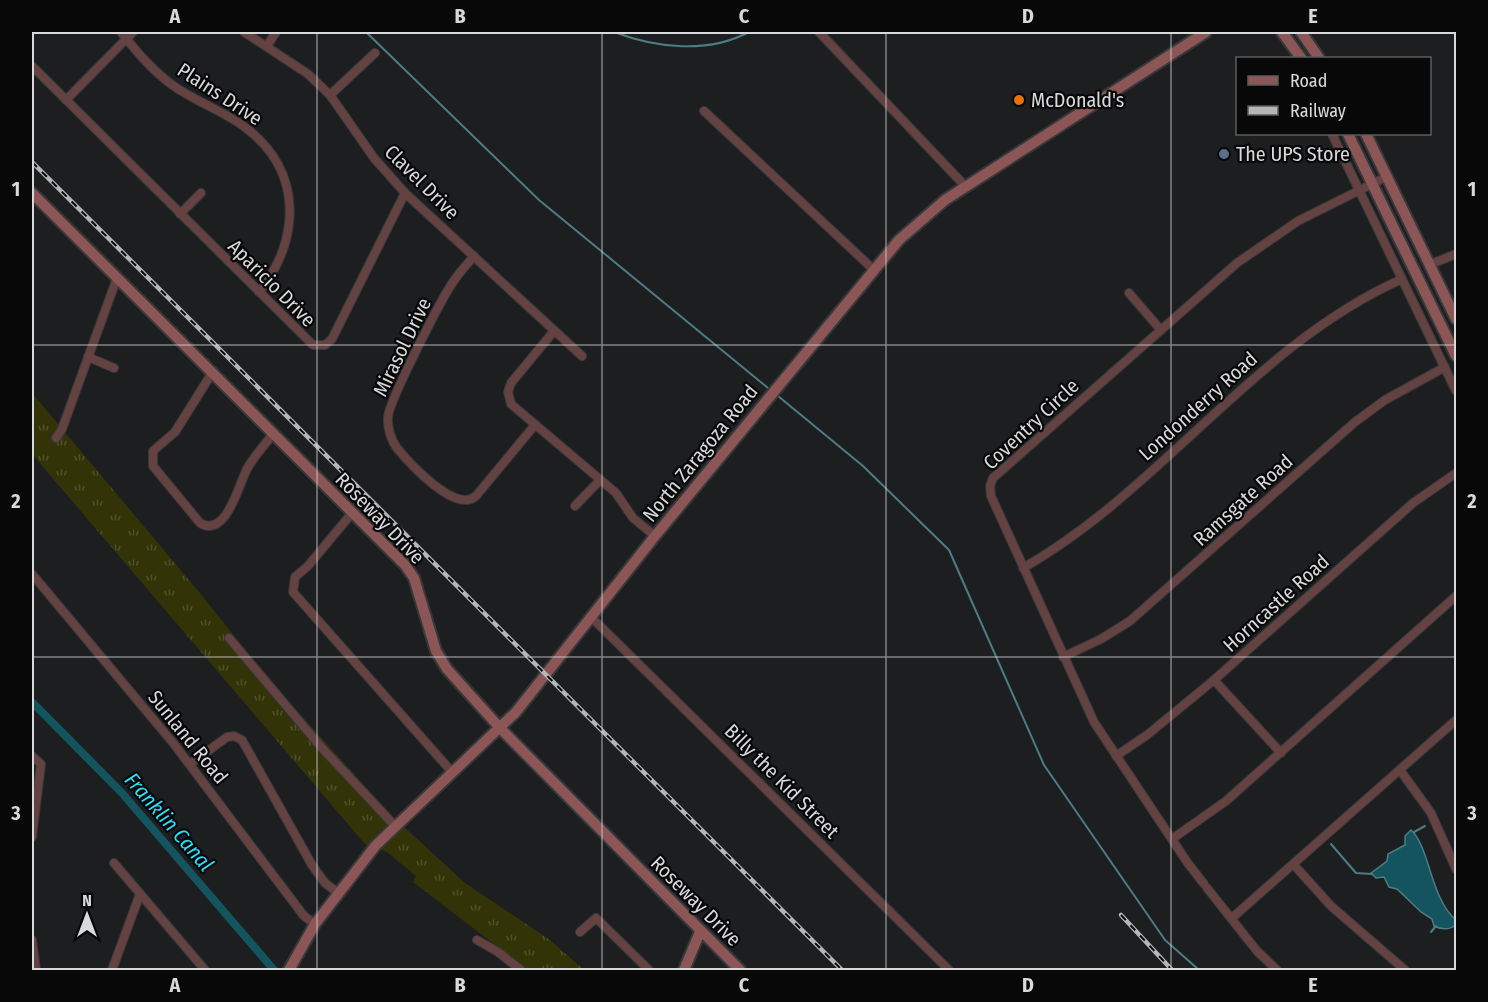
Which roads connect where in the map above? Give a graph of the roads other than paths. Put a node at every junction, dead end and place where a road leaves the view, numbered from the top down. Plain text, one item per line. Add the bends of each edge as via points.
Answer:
1 (121, 32) edge
2 (133, 32) edge
3 (244, 32) edge
4 (276, 32) edge
5 (819, 32) edge
6 (1206, 32) edge
7 (1282, 32) edge
8 (1301, 32) edge
9 (127, 39) junction
10 (267, 46) junction
11 (375, 53) dead end
12 (1300, 57) edge
13 (1318, 57) edge
14 (32, 66) edge
15 (330, 95) junction
16 (66, 100) junction
17 (704, 111) dead end
18 (1332, 135) edge
19 (1349, 135) edge
20 (1367, 135) edge
21 (1388, 176) junction
22 (1373, 183) junction
23 (966, 187) junction
24 (1359, 190) junction
25 (32, 193) edge
26 (201, 193) dead end
27 (405, 193) junction
28 (180, 214) junction
29 (1456, 254) edge
30 (474, 256) junction
31 (1431, 264) junction
32 (874, 270) junction
33 (117, 278) junction
34 (1402, 279) junction
35 (259, 292) junction
36 (1129, 293) dead end
37 (1456, 319) edge
38 (1160, 329) junction
39 (554, 331) junction
40 (582, 356) dead end
41 (1456, 356) edge
42 (88, 357) junction
43 (1445, 367) junction
44 (114, 368) dead end
45 (212, 373) junction
46 (1456, 392) edge
47 (534, 426) junction
48 (273, 434) junction
49 (56, 438) dead end
50 (1456, 473) edge
51 (600, 480) junction
52 (575, 506) dead end
53 (352, 513) junction
54 (655, 536) junction
55 (1023, 568) junction
56 (32, 574) edge
57 (1456, 596) edge
58 (591, 617) junction
59 (229, 638) dead end
60 (1063, 657) junction
61 (1214, 680) junction
62 (1456, 720) edge
63 (500, 728) junction
64 (1281, 753) junction
65 (32, 756) edge
66 (1116, 756) junction
67 (190, 764) junction
68 (1400, 770) junction
69 (452, 772) junction
70 (395, 826) junction
71 (32, 837) edge
72 (1172, 839) junction
73 (114, 863) dead end
74 (1294, 865) junction
75 (1456, 869) edge
76 (337, 892) junction
77 (140, 894) junction
78 (1232, 918) junction
79 (315, 924) junction
80 (580, 932) dead end
81 (700, 932) junction
82 (32, 940) edge
83 (477, 940) dead end
84 (290, 968) edge
85 (36, 970) edge
86 (112, 970) edge
87 (203, 970) edge
88 (521, 970) edge
89 (649, 970) edge
90 (684, 970) edge
91 (740, 970) edge
92 (948, 970) edge
93 (1277, 970) edge
94 (1405, 970) edge

1 - 9 street, Plains Drive
2 - 9 street
3 - 10 street, Clavel Drive
4 - 10 street
5 - 23 street
6 - 23 main road, North Zaragoza Road
7 - 12 main road
8 - 13 main road
9 - 16 street
9 - 35 street, Plains Drive via 146,63 170,83 258,137 279,167 290,201 289,233 275,272
10 - 15 street, Clavel Drive via 308,74
11 - 15 street
14 - 16 street, Aparicio Drive
15 - 27 street, Clavel Drive via 374,158
16 - 28 street, Aparicio Drive
17 - 32 street
18 - 24 street
19 - 22 main road
20 - 21 main road
21 - 22 street, Coventry Circle
21 - 31 main road
22 - 24 street, Coventry Circle
22 - 41 main road
23 - 32 main road, North Zaragoza Road via 916,223
24 - 34 street
24 - 38 street, Coventry Circle via 1266,242 1228,269
25 - 33 main road, Roseway Drive
26 - 28 street
27 - 30 street, Clavel Drive
27 - 35 street, Aparicio Drive via 329,343 318,346 309,342
28 - 35 street, Aparicio Drive
29 - 31 street
30 - 39 street, Clavel Drive
30 - 47 street, Mirasol Drive via 450,286 401,384 389,412 390,434 397,447 446,495 467,501 476,496
31 - 37 main road
32 - 54 main road, North Zaragoza Road
33 - 42 street
33 - 45 main road, Roseway Drive
34 - 43 street
34 - 55 street, Londonderry Road via 1347,306 1304,336 1082,531
36 - 38 street
38 - 55 street, Coventry Circle via 992,480 991,496
39 - 40 street, Clavel Drive
39 - 47 street via 509,387 511,404
42 - 44 street
42 - 49 street
43 - 46 street
43 - 60 street, Ramsgate Road via 1385,400 1355,422 1130,621
45 - 48 main road, Roseway Drive
45 - 48 street via 175,432 153,451 151,458 153,466 200,523 220,523 252,460
47 - 51 street
48 - 53 main road, Roseway Drive
50 - 61 street, Horncastle Road via 1413,503
51 - 52 street
51 - 54 street via 636,522
53 - 63 main road, Roseway Drive via 410,571 441,661
53 - 69 street via 295,577 292,592
54 - 58 main road, North Zaragoza Road
55 - 60 street, Coventry Circle
56 - 67 street, Sunland Road
57 - 64 street
58 - 63 main road, North Zaragoza Road
58 - 92 street, Billy the Kid Street
59 - 70 street via 321,747
60 - 66 street, Coventry Circle
61 - 64 street
61 - 66 street, Horncastle Road
62 - 68 street
63 - 69 main road, North Zaragoza Road
63 - 81 main road, Roseway Drive
64 - 72 street via 1226,801
65 - 71 street via 41,764
66 - 72 street, Coventry Circle
67 - 76 street via 227,737 242,740 312,865
67 - 79 street, Sunland Road via 304,916
68 - 74 street
68 - 75 street via 1431,813
69 - 70 main road, North Zaragoza Road
70 - 76 main road, North Zaragoza Road
72 - 78 street, Coventry Circle
73 - 77 street
74 - 78 street
74 - 94 street via 1331,906
76 - 79 main road, North Zaragoza Road
77 - 86 street
77 - 87 street
78 - 93 street, Coventry Circle
79 - 84 main road, North Zaragoza Road
80 - 89 street via 596,918
81 - 90 main road
81 - 91 main road, Roseway Drive
82 - 85 street
83 - 88 street

